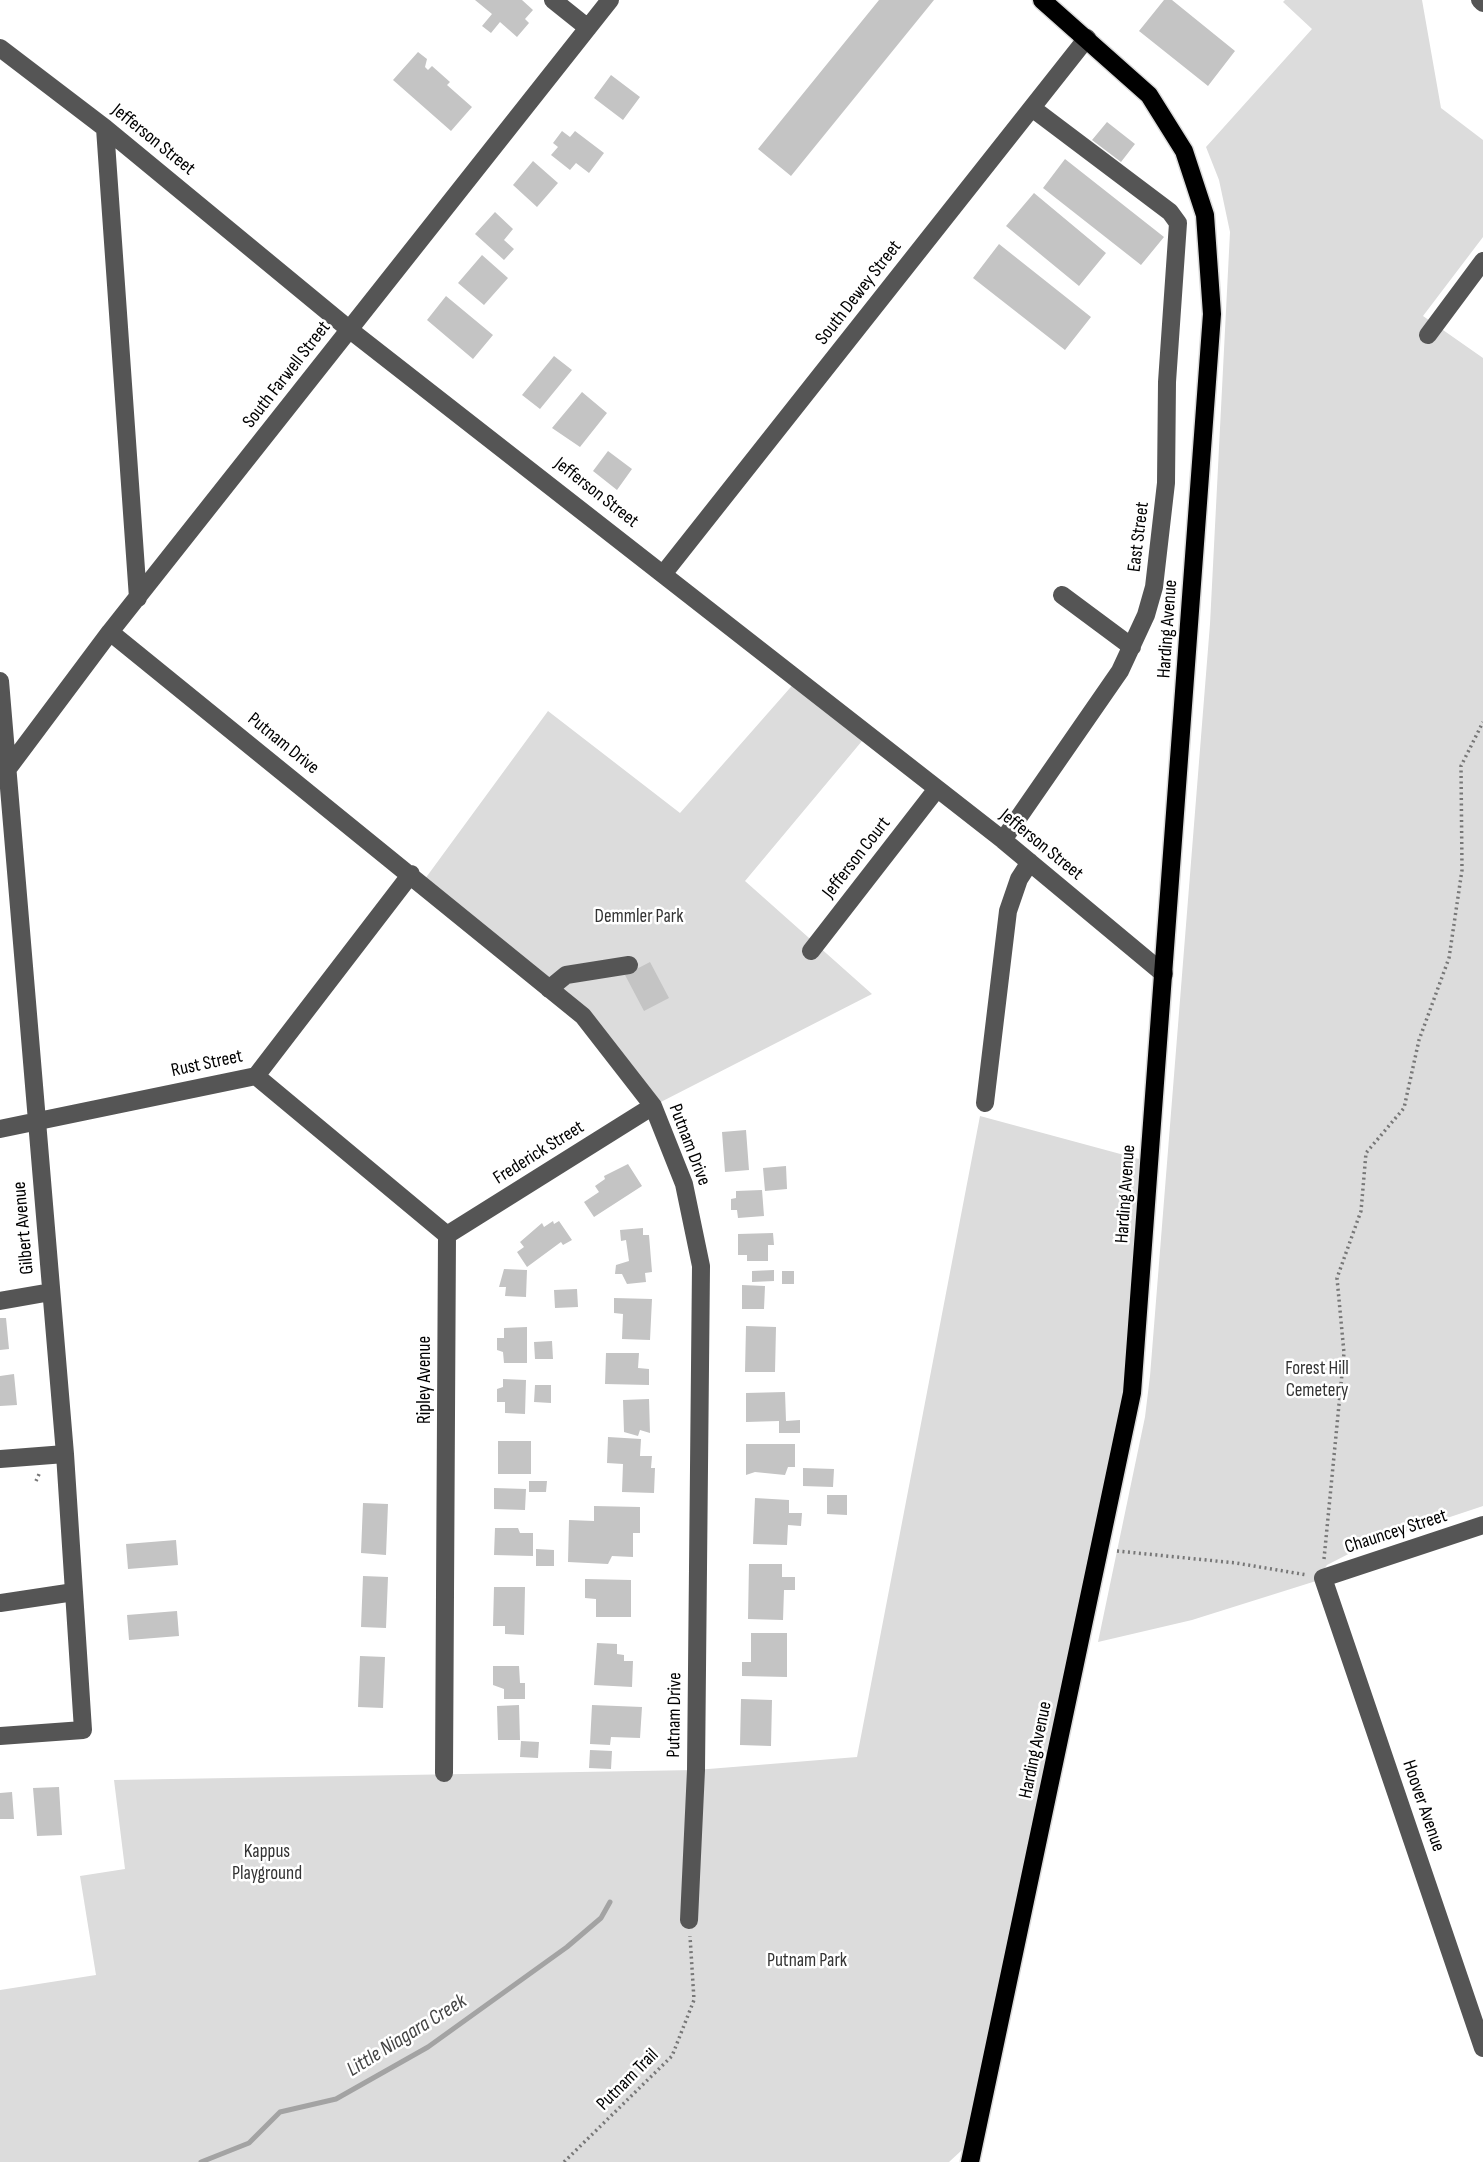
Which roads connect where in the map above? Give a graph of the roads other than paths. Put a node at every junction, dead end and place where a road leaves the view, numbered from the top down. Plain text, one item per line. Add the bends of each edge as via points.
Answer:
1 (553, 0) edge
2 (610, 0) edge
3 (1042, 0) edge
4 (588, 29) junction
5 (1087, 38) junction
6 (0, 48) edge
7 (1032, 108) junction
8 (105, 128) junction
9 (1205, 215) junction
10 (1178, 223) junction
11 (1483, 261) edge
12 (350, 330) junction
13 (1428, 335) dead end
14 (664, 573) junction
15 (1062, 595) dead end
16 (138, 598) junction
17 (110, 632) junction
18 (1132, 647) junction
19 (0, 681) edge
20 (4, 774) edge
21 (936, 790) junction
22 (1003, 840) junction
23 (1030, 862) junction
24 (411, 874) junction
25 (811, 951) dead end
26 (629, 965) dead end
27 (1164, 974) junction
28 (549, 989) junction
29 (256, 1076) junction
30 (985, 1103) dead end
31 (653, 1106) junction
32 (35, 1121) junction
33 (0, 1129) edge
34 (447, 1235) junction
35 (51, 1292) junction
36 (0, 1301) edge
37 (65, 1454) junction
38 (0, 1459) edge
39 (1483, 1525) edge
40 (1323, 1578) joint
41 (74, 1592) junction
42 (0, 1603) edge
43 (0, 1736) edge
44 (444, 1773) dead end
45 (689, 1920) road end
46 (1483, 2048) edge
47 (970, 2162) edge

1 - 4 street
2 - 4 street, South Farwell Street
3 - 5 main road, Harding Avenue
4 - 12 street, South Farwell Street
5 - 7 street, South Dewey Street
5 - 9 main road, Harding Avenue via 1149,95 1184,151
6 - 8 street, Jefferson Street
7 - 10 street via 1170,212
7 - 14 street, South Dewey Street
8 - 12 street, Jefferson Street
8 - 16 street
9 - 10 street
9 - 27 main road, Harding Avenue via 1212,314
10 - 18 street, East Street via 1160,543 1154,587
11 - 13 street
12 - 14 street, Jefferson Street
12 - 16 street, South Farwell Street
14 - 21 street, Jefferson Street
15 - 18 street
16 - 17 street, South Farwell Street
17 - 20 street, South Farwell Street
17 - 24 street, Putnam Drive
18 - 22 street, East Street via 1107,693
19 - 20 street, Gilbert Avenue
20 - 32 street, Gilbert Avenue
21 - 22 street, Jefferson Street
21 - 25 street, Jefferson Court
22 - 23 street, Jefferson Street
23 - 27 street, Jefferson Street
23 - 30 street via 1008,911
24 - 28 street, Putnam Drive
24 - 29 street, Rust Street
26 - 28 street via 566,975
27 - 47 main road, Harding Avenue via 1132,1393
28 - 31 street, Putnam Drive via 583,1017
29 - 32 street, Rust Street
29 - 34 street
31 - 34 street, Frederick Street
31 - 45 street, Putnam Drive via 684,1184 701,1266 696,1770
32 - 33 street, Rust Street
32 - 35 street, Gilbert Avenue
34 - 44 street, Ripley Avenue
35 - 36 street
35 - 37 street, Gilbert Avenue
37 - 38 street
37 - 41 street, Gilbert Avenue
39 - 40 street, Chauncey Street
40 - 46 street, Hoover Avenue
41 - 42 street
41 - 43 street, Gilbert Avenue via 83,1730

